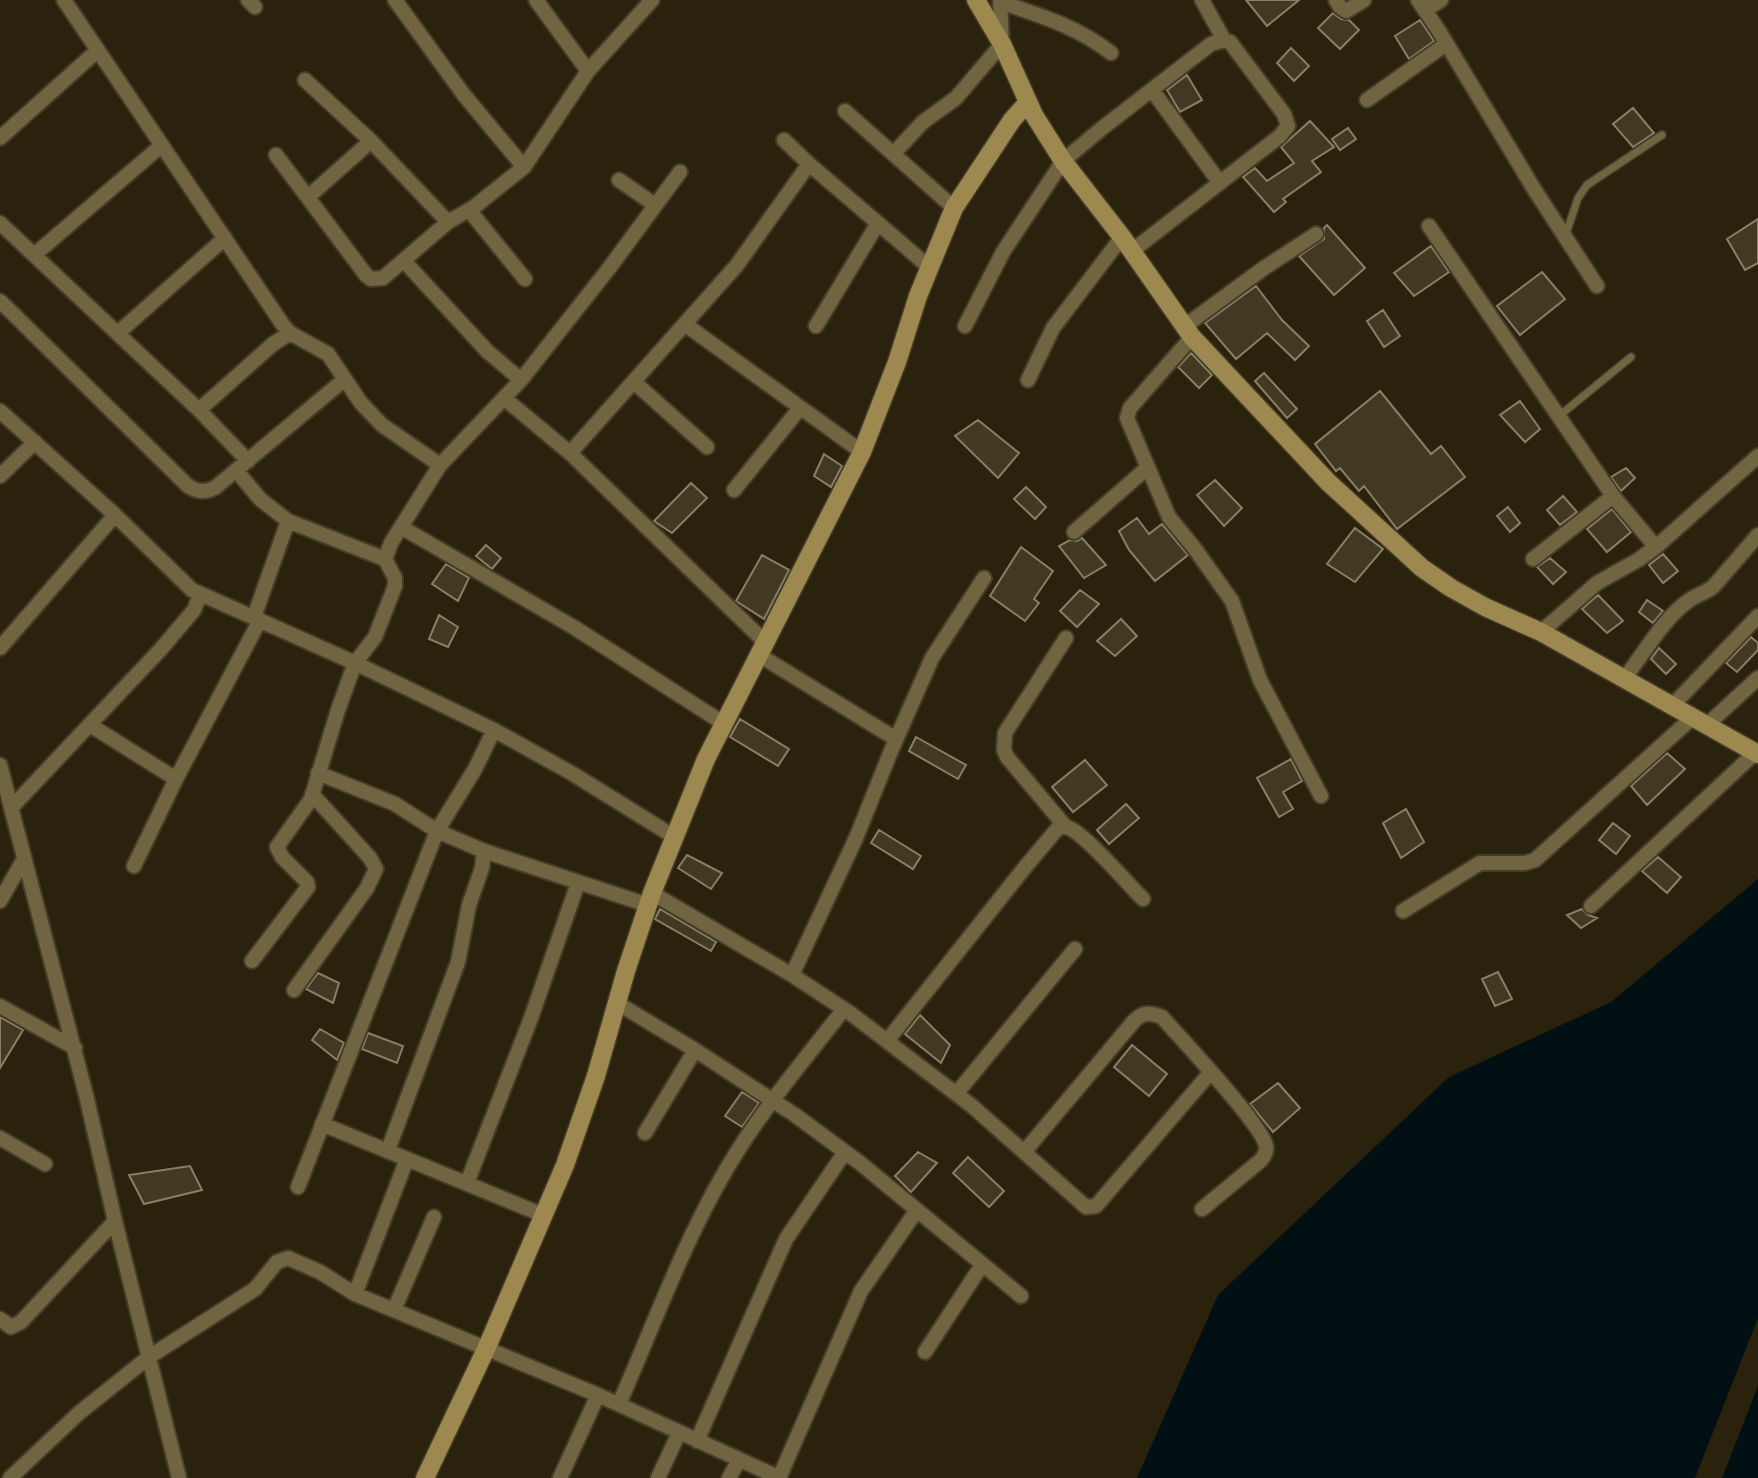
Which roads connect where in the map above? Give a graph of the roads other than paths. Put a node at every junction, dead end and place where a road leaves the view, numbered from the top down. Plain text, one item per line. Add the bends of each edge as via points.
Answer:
1 (64, 0) edge
2 (395, 0) edge
3 (536, 0) edge
4 (652, 0) edge
5 (976, 0) edge
6 (1202, 0) edge
7 (1336, 0) edge
8 (1364, 0) edge
9 (1441, 0) edge
10 (1000, 1) edge
11 (1421, 5) edge
12 (1224, 40) junction
13 (1002, 44) junction
14 (1446, 44) junction
15 (98, 50) junction
16 (1111, 52) dead end
17 (588, 71) junction
18 (305, 80) dead end
19 (1152, 90) junction
20 (1367, 100) dead end
21 (1028, 102) junction
22 (845, 111) dead end
23 (1662, 135) dead end
24 (0, 138) edge
25 (784, 140) dead end
26 (371, 141) junction
27 (162, 145) junction
28 (893, 154) junction
29 (276, 155) dead end
30 (1063, 161) junction
31 (809, 164) junction
32 (524, 167) junction
33 (680, 172) dead end
34 (619, 180) dead end
35 (1220, 183) junction
36 (308, 197) junction
37 (655, 205) junction
38 (954, 208) junction
39 (469, 210) junction
40 (448, 222) junction
41 (0, 223) edge
42 (878, 223) junction
43 (1429, 226) dead end
44 (1316, 234) dead end
45 (225, 238) junction
46 (1565, 238) junction
47 (1127, 244) junction
48 (34, 255) junction
49 (404, 261) junction
50 (929, 267) junction
51 (525, 279) dead end
52 (1597, 286) dead end
53 (0, 301) edge
54 (685, 325) junction
55 (817, 326) dead end
56 (965, 326) dead end
57 (1189, 331) junction
58 (118, 333) junction
59 (290, 333) junction
60 (1631, 357) dead end
61 (345, 379) junction
62 (521, 380) junction
63 (1028, 380) dead end
64 (634, 382) junction
65 (505, 399) junction
66 (800, 408) junction
67 (200, 410) junction
68 (0, 411) edge
69 (1559, 416) junction
70 (35, 442) junction
71 (707, 447) dead end
72 (862, 452) junction
73 (570, 453) junction
74 (1758, 456) edge
75 (248, 460) junction
76 (440, 465) junction
77 (1147, 468) junction
78 (236, 470) junction
79 (0, 476) edge
80 (734, 490) dead end
81 (1614, 496) junction
82 (115, 515) junction
83 (288, 521) junction
84 (401, 527) junction
85 (1074, 532) dead end
86 (1758, 535) edge
87 (1656, 547) junction
88 (385, 559) junction
89 (1533, 559) dead end
90 (984, 578) dead end
91 (200, 595) junction
92 (1758, 616) edge
93 (257, 618) junction
94 (1541, 632) junction
95 (1066, 638) dead end
96 (0, 648) edge
97 (762, 649) junction
98 (355, 663) junction
99 (1758, 678) edge
100 (1623, 680) junction
101 (1672, 706) junction
102 (1700, 721) junction
103 (723, 723) junction
104 (90, 725) junction
105 (494, 730) junction
106 (896, 740) junction
107 (1757, 753) edge
108 (0, 765) edge
109 (318, 773) junction
110 (176, 779) junction
111 (312, 794) junction
112 (1321, 796) dead end
113 (11, 808) junction
114 (1065, 826) junction
115 (437, 831) junction
116 (673, 836) junction
117 (484, 851) junction
118 (24, 859) junction
119 (134, 866) dead end
120 (578, 883) junction
121 (650, 899) junction
122 (1143, 899) dead end
123 (0, 901) edge
124 (1591, 906) dead end
125 (1403, 911) dead end
126 (1075, 949) dead end
127 (252, 961) dead end
128 (792, 975) junction
129 (294, 990) dead end
130 (617, 1003) junction
131 (0, 1006) edge
132 (844, 1009) junction
133 (887, 1041) junction
134 (75, 1048) junction
135 (695, 1050) junction
136 (1210, 1073) junction
137 (956, 1094) junction
138 (774, 1101) junction
139 (322, 1124) junction
140 (645, 1133) dead end
141 (0, 1138) edge
142 (388, 1150) junction
143 (1025, 1151) junction
144 (845, 1152) junction
145 (407, 1159) junction
146 (45, 1164) dead end
147 (467, 1183) junction
148 (298, 1187) dead end
149 (1202, 1209) dead end
150 (917, 1210) junction
151 (543, 1215) junction
152 (434, 1217) dead end
153 (115, 1221) junction
154 (982, 1265) junction
155 (355, 1294) junction
156 (1021, 1296) dead end
157 (394, 1310) junction
158 (0, 1319) edge
159 (487, 1347) junction
160 (925, 1352) dead end
161 (149, 1357) junction
162 (598, 1395) junction
163 (619, 1404) junction
164 (679, 1433) junction
165 (697, 1441) junction
166 (739, 1460) junction
167 (10, 1478) edge
168 (179, 1478) edge
169 (425, 1478) edge
170 (560, 1478) edge
171 (658, 1478) edge
172 (729, 1478) edge
173 (780, 1478) edge

1 - 15 street
2 - 32 street
3 - 17 street
4 - 17 street
5 - 13 street
6 - 12 street
7 - 8 street via 1346,11
9 - 11 street
10 - 13 street
10 - 16 street via 1067,26
11 - 14 street
12 - 19 street via 1211,44
12 - 35 street via 1234,45 1288,121 1280,136
13 - 21 street
13 - 28 street via 956,98 923,122
14 - 20 street
14 - 46 street
15 - 24 street
15 - 27 street
17 - 32 street
18 - 26 street
19 - 30 street
19 - 35 street
21 - 30 street
21 - 38 street
22 - 28 street
23 - 46 lane via 1587,185
25 - 31 street
26 - 36 street
26 - 40 street
27 - 45 street
27 - 48 street
28 - 38 street
29 - 36 street
30 - 47 street
30 - 56 street via 1003,252
31 - 42 street
31 - 54 street via 737,265
32 - 39 street
33 - 37 street
34 - 37 street
35 - 47 street
36 - 49 street via 371,279 383,278
37 - 62 street
38 - 50 street
39 - 40 street
39 - 51 street
40 - 49 street
41 - 48 street
42 - 50 street
42 - 55 street
43 - 69 street
44 - 57 street via 1264,268
45 - 58 street
45 - 59 street
46 - 52 street
47 - 57 street
47 - 63 street via 1053,328
48 - 58 street
49 - 62 street via 487,351
50 - 72 street
53 - 78 street via 188,486 210,490
54 - 64 street
54 - 66 street
57 - 77 street via 1127,413
57 - 94 street via 1328,482 1422,568 1485,607
58 - 67 street
59 - 61 street via 328,354
59 - 67 street
60 - 69 lane
61 - 75 street
61 - 76 street via 383,425
62 - 65 street
64 - 71 street
64 - 73 street
65 - 73 street
65 - 76 street
66 - 72 street
66 - 80 street
67 - 75 street
68 - 70 street
69 - 81 street
70 - 79 street
70 - 82 street
72 - 97 street
73 - 97 street
74 - 87 street
75 - 78 street
76 - 84 street
77 - 85 street
77 - 112 street via 1169,517 1232,601 1260,680
78 - 83 street via 260,499
81 - 87 street
81 - 89 street
82 - 91 street
82 - 96 street
83 - 88 street
83 - 93 street
84 - 88 street
84 - 103 street via 575,628
86 - 100 street via 1713,587 1674,614
87 - 94 street via 1597,583
88 - 98 street via 395,586 375,637
90 - 106 street via 932,658
91 - 93 street
91 - 104 street via 194,610
92 - 101 street
93 - 98 street
93 - 110 street
94 - 100 street
95 - 114 street via 1010,723 1004,741 1007,757
97 - 103 street
97 - 106 street
98 - 105 street
98 - 109 street
99 - 102 street
100 - 101 street
101 - 102 street
102 - 107 street
102 - 125 street via 1535,860 1480,863
103 - 116 street
104 - 110 street
104 - 113 street
105 - 115 street
105 - 116 street
106 - 128 street
107 - 124 street
108 - 113 street
109 - 111 street
109 - 115 street via 395,803
110 - 119 street
111 - 127 street via 277,847 307,887
111 - 129 street via 376,869
113 - 118 street
114 - 122 street
114 - 133 street via 1058,828 1026,866
115 - 117 street
115 - 139 street
116 - 121 street
117 - 120 street
117 - 142 street via 458,962
118 - 123 street
118 - 134 street
120 - 121 street
120 - 147 street
121 - 128 street
121 - 130 street
126 - 137 street
128 - 132 street
130 - 135 street
130 - 151 street via 592,1088
131 - 134 street
132 - 133 street
132 - 138 street
133 - 137 street
134 - 153 street
135 - 138 street
135 - 140 street
136 - 143 street via 1096,1206 1079,1202
136 - 143 street via 1162,1017 1140,1015
136 - 149 street via 1248,1117 1266,1149 1260,1161
137 - 143 street
138 - 144 street
138 - 163 street via 741,1146 707,1206
139 - 142 street
139 - 148 street
141 - 146 street
142 - 145 street
144 - 150 street
144 - 165 street via 786,1239
145 - 147 street
145 - 155 street
147 - 151 street
150 - 154 street
150 - 173 street via 861,1291
151 - 159 street
152 - 157 street
153 - 158 street via 21,1322 11,1327
153 - 161 street
154 - 156 street
154 - 160 street
155 - 157 street
155 - 161 street via 320,1272 282,1258 255,1289
157 - 159 street
159 - 162 street
159 - 169 street
161 - 167 street via 79,1413
161 - 168 street
162 - 163 street
162 - 170 street
163 - 164 street
164 - 165 street
164 - 171 street
165 - 166 street
166 - 172 street
166 - 173 street

